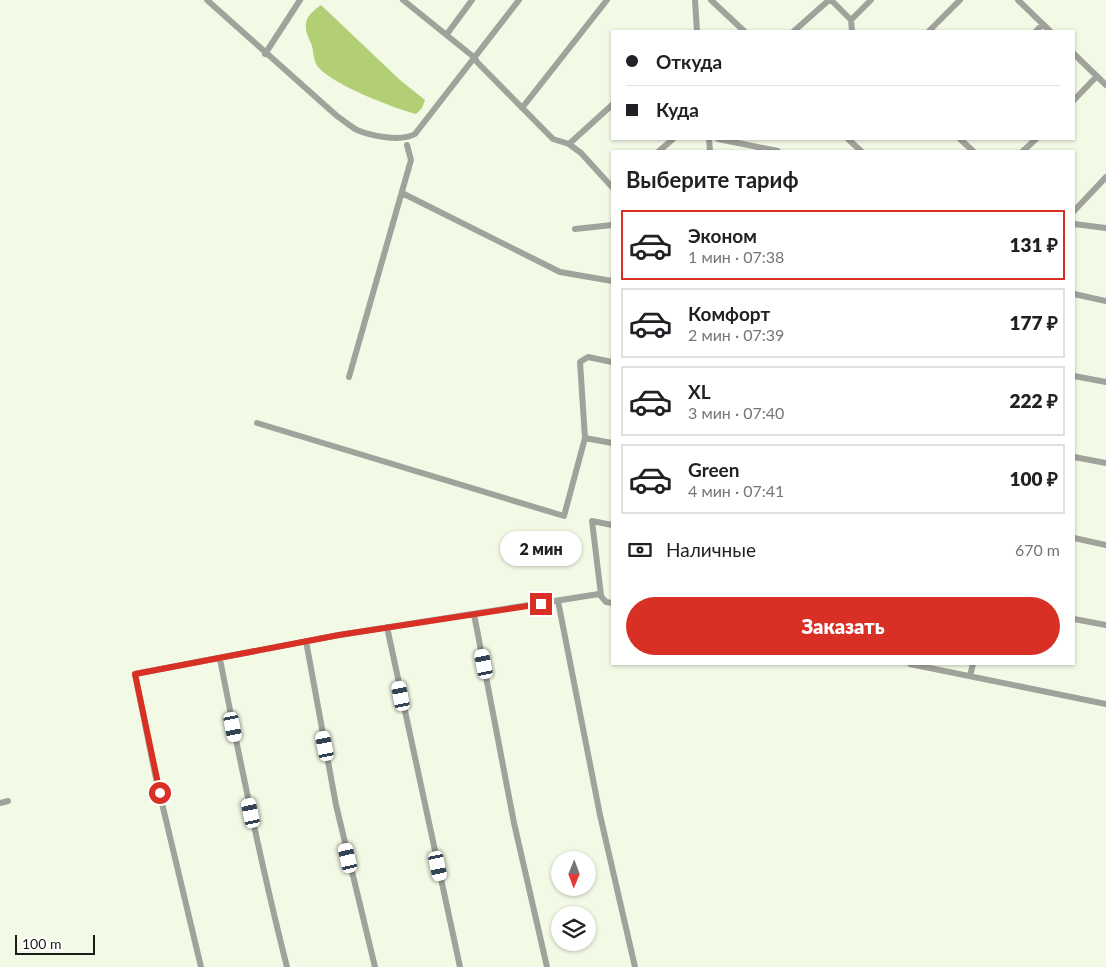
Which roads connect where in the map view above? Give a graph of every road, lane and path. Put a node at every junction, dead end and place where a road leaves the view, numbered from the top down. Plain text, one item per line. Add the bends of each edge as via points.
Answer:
1 (207, 0) edge
2 (300, 0) edge
3 (403, 0) edge
4 (472, 0) edge
5 (519, 0) edge
6 (607, 0) edge
7 (695, 0) edge
8 (711, 0) edge
9 (830, 0) edge
10 (870, 0) edge
11 (960, 0) edge
12 (1018, 0) edge
13 (851, 20) junction
14 (1042, 24) junction
15 (696, 30) edge
16 (743, 30) edge
17 (795, 30) edge
18 (852, 30) edge
19 (930, 30) edge
20 (1037, 30) edge
21 (1049, 30) edge
22 (447, 34) junction
23 (265, 54) junction
24 (1075, 55) edge
25 (475, 58) junction
26 (1097, 76) junction
27 (1106, 85) edge
28 (1075, 99) edge
29 (611, 106) edge
30 (522, 108) junction
31 (672, 140) edge
32 (723, 140) edge
33 (849, 140) edge
34 (961, 140) edge
35 (1035, 140) edge
36 (407, 144) dead end
37 (569, 144) junction
38 (660, 150) edge
39 (773, 150) edge
40 (859, 150) edge
41 (972, 150) edge
42 (1025, 150) edge
43 (1106, 177) edge
44 (611, 186) edge
45 (402, 193) junction
46 (1075, 210) edge
47 (1075, 224) edge
48 (611, 226) edge
49 (1106, 228) edge
50 (574, 229) dead end
51 (611, 281) edge
52 (1075, 294) edge
53 (1106, 301) edge
54 (611, 362) edge
55 (1075, 376) edge
56 (349, 377) dead end
57 (1106, 382) edge
58 (256, 423) dead end
59 (585, 438) junction
60 (611, 443) edge
61 (1075, 457) edge
62 (1106, 463) edge
63 (611, 525) edge
64 (1075, 538) edge
65 (1106, 545) edge
66 (599, 594) junction
67 (558, 601) junction
68 (611, 603) edge
69 (474, 614) junction
70 (1075, 619) edge
71 (1106, 625) edge
72 (387, 627) junction
73 (306, 641) junction
74 (220, 659) junction
75 (915, 665) edge
76 (973, 665) edge
77 (970, 676) junction
78 (1106, 704) edge
79 (8, 801) dead end
80 (0, 803) edge
81 (201, 967) edge
82 (288, 967) edge
83 (375, 967) edge
84 (460, 967) edge
85 (547, 967) edge
86 (635, 967) edge

1 - 23 street
2 - 23 street
3 - 22 street
4 - 22 street
5 - 25 street
6 - 30 street
7 - 15 street
8 - 16 street
9 - 13 street
9 - 17 street
10 - 13 street
11 - 19 street
12 - 14 street
13 - 18 street
14 - 20 street
14 - 21 street
22 - 25 street
23 - 25 street via 357,130 402,138 415,134
24 - 26 street
25 - 30 street
26 - 27 street
26 - 28 street
29 - 37 street
30 - 37 street via 553,140
31 - 38 street
32 - 39 street
33 - 40 street
34 - 41 street
35 - 42 street
36 - 45 street via 411,160
37 - 44 street
43 - 46 street
45 - 51 street via 560,272
45 - 56 street
47 - 49 street
48 - 50 street
52 - 53 street
54 - 59 street via 588,357 580,362
55 - 57 street
58 - 59 street via 564,516
59 - 60 street
61 - 62 street
63 - 66 street via 592,521
64 - 65 street
66 - 67 street
66 - 68 street
67 - 69 street
67 - 86 street via 600,815
69 - 72 street
69 - 85 street via 514,823
70 - 71 street
72 - 73 street
72 - 84 street
73 - 74 street
73 - 83 street via 336,805
74 - 81 street via 135,674
74 - 82 street via 241,770
75 - 77 street
76 - 77 street
77 - 78 street
79 - 80 street

